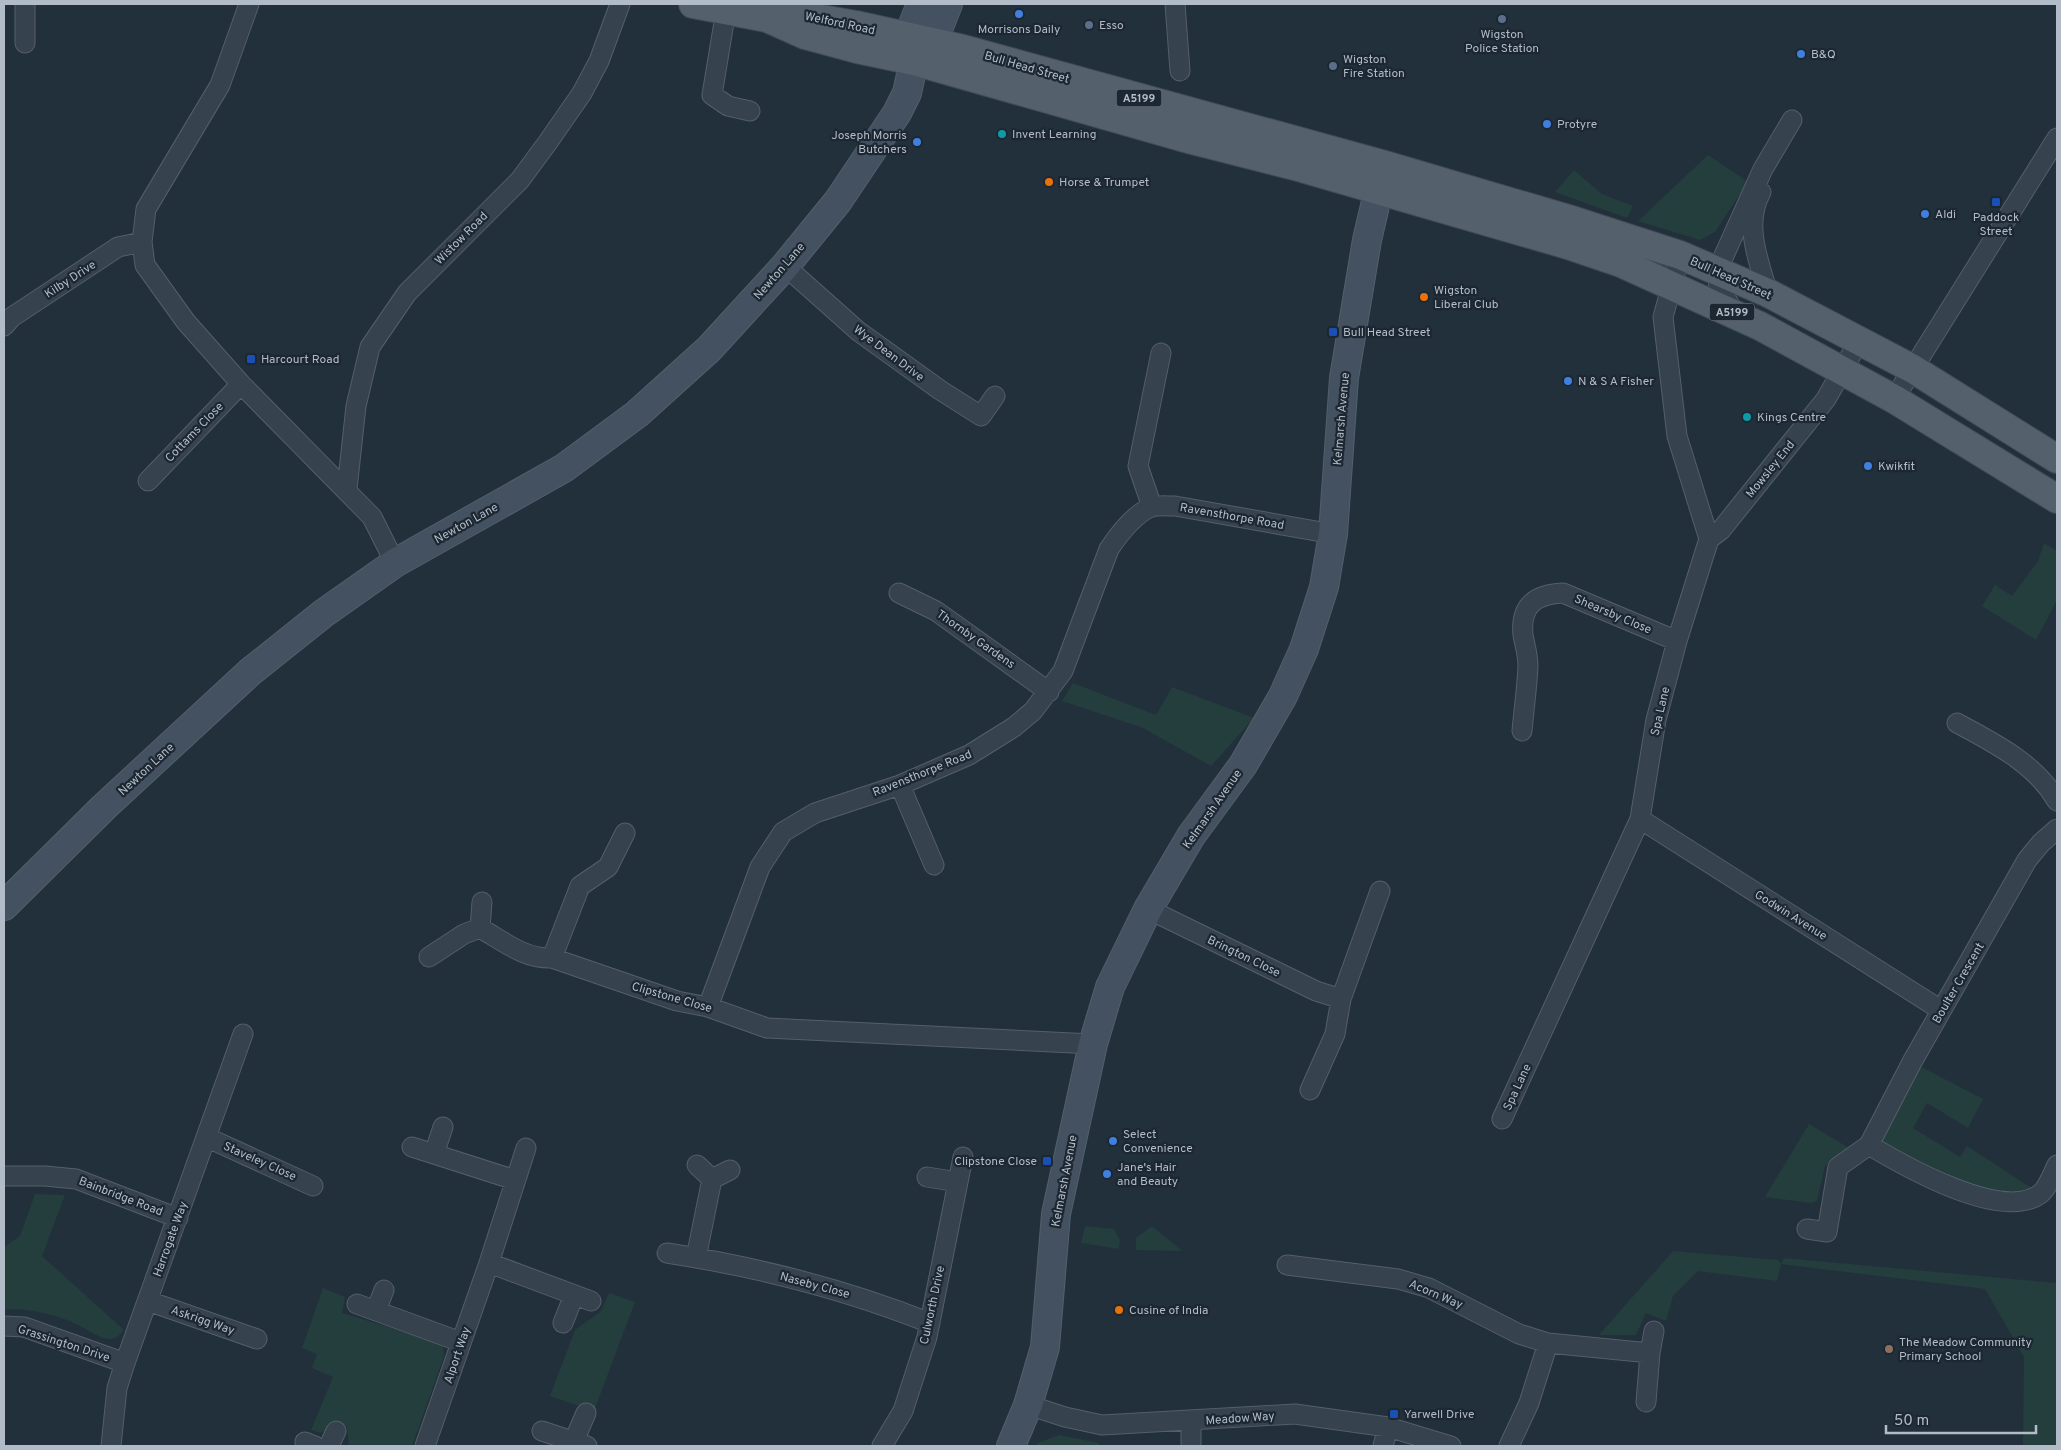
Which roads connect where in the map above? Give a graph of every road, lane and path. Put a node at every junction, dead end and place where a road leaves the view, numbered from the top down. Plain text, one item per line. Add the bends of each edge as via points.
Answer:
1 (25, 4) edge
2 (249, 4) edge
3 (620, 4) edge
4 (693, 4) edge
5 (921, 4) edge
6 (948, 4) edge
7 (1175, 4) edge
8 (726, 10) junction
9 (767, 18) junction
10 (24, 43) dead end
11 (909, 43) junction
12 (1180, 71) dead end
13 (750, 111) dead end
14 (2057, 138) edge
15 (1381, 178) junction
16 (142, 242) junction
17 (1680, 255) junction
18 (785, 266) junction
19 (1717, 271) junction
20 (1671, 284) junction
21 (1768, 293) junction
22 (1734, 312) junction
23 (4, 326) edge
24 (1858, 341) junction
25 (1161, 353) dead end
26 (1913, 369) junction
27 (1842, 370) junction
28 (241, 384) junction
29 (995, 396) dead end
30 (1894, 399) junction
31 (2057, 458) edge
32 (148, 481) dead end
33 (347, 489) junction
34 (2057, 498) edge
35 (1152, 507) junction
36 (1333, 534) junction
37 (1709, 539) junction
38 (396, 563) junction
39 (899, 593) dead end
40 (1677, 641) junction
41 (1049, 692) junction
42 (1957, 723) dead end
43 (1522, 731) dead end
44 (900, 784) junction
45 (2057, 801) edge
46 (1640, 819) junction
47 (2057, 829) edge
48 (625, 833) dead end
49 (934, 865) dead end
50 (1380, 891) dead end
51 (482, 902) dead end
52 (4, 906) edge
53 (1148, 909) junction
54 (480, 928) junction
55 (429, 958) dead end
56 (552, 958) junction
57 (1341, 999) junction
58 (708, 1007) junction
59 (1942, 1010) junction
60 (243, 1034) dead end
61 (1093, 1044) junction
62 (1310, 1090) dead end
63 (1502, 1119) dead end
64 (443, 1127) dead end
65 (206, 1137) junction
66 (1869, 1145) junction
67 (412, 1147) dead end
68 (526, 1148) dead end
69 (434, 1154) junction
70 (963, 1157) dead end
71 (2057, 1164) edge
72 (697, 1165) dead end
73 (730, 1170) dead end
74 (4, 1176) edge
75 (927, 1177) dead end
76 (712, 1179) junction
77 (514, 1180) junction
78 (958, 1182) junction
79 (313, 1186) dead end
80 (178, 1218) junction
81 (1807, 1229) dead end
82 (667, 1253) dead end
83 (696, 1258) junction
84 (489, 1263) junction
85 (1287, 1264) dead end
86 (384, 1290) dead end
87 (148, 1301) junction
88 (357, 1304) dead end
89 (376, 1311) junction
90 (563, 1323) dead end
91 (930, 1323) junction
92 (4, 1326) edge
93 (1654, 1331) dead end
94 (257, 1339) dead end
95 (461, 1342) junction
96 (1548, 1343) junction
97 (1650, 1353) junction
98 (124, 1363) junction
99 (1646, 1402) dead end
100 (1028, 1406) junction
101 (586, 1413) dead end
102 (1191, 1421) junction
103 (1388, 1427) junction
104 (542, 1431) dead end
105 (580, 1444) edge
106 (111, 1446) edge
107 (425, 1446) edge
108 (882, 1446) edge
109 (1011, 1446) edge
110 (1191, 1446) edge
111 (1383, 1446) edge
112 (1451, 1446) edge
113 (1509, 1446) edge

1 - 10 street
2 - 16 street via 220,85 146,209
3 - 33 street, Wistow Road via 599,60 582,93 520,180 407,293 370,347 356,406
4 - 8 main road, Welford Road
5 - 11 street
6 - 11 street
7 - 12 street
8 - 9 main road, Welford Road
8 - 13 street via 712,96 728,106
9 - 11 main road, Welford Road via 800,15 856,25
9 - 11 main road, Welford Road via 857,50
11 - 15 main road, Bull Head Street / A5199 via 971,51
11 - 15 main road, Bull Head Street / A5199 via 996,84 1133,123
11 - 18 street, Newton Lane via 907,93 897,113 838,201
14 - 26 street
15 - 17 main road, Bull Head Street / A5199 via 1575,221
15 - 20 main road, Bull Head Street / A5199
15 - 36 street, Kelmarsh Avenue via 1344,378
16 - 23 street, Kilby Drive via 118,247 12,317
16 - 28 street via 145,265 186,322
17 - 19 main road, Bull Head Street / A5199
17 - 20 street
18 - 29 street, Wye Dean Drive via 858,330 972,411 981,416
18 - 38 street, Newton Lane via 709,349 637,414 564,468
19 - 21 main road, Bull Head Street / A5199
19 - 21 street via 1763,169 1796,124 1758,198 1752,237
19 - 22 street via 1719,287
20 - 22 main road, Bull Head Street / A5199
20 - 37 street via 1663,316 1677,436
21 - 24 main road, Bull Head Street / A5199
22 - 27 main road, Bull Head Street / A5199
24 - 26 main road, Bull Head Street / A5199
24 - 27 street, Mowsley End
25 - 35 street via 1138,466
26 - 30 street
26 - 31 main road, Bull Head Street / A5199
27 - 30 main road, Bull Head Street / A5199
27 - 37 street, Mowsley End via 1826,399 1722,530
28 - 32 street, Cottams Close
28 - 33 street
30 - 34 main road, Bull Head Street / A5199
33 - 38 street via 372,517
35 - 36 street, Ravensthorpe Road via 1176,506
35 - 41 street, Ravensthorpe Road via 1120,532 1109,549 1072,651
36 - 53 street, Kelmarsh Avenue via 1324,587 1304,649 1283,696 1243,765 1192,836
37 - 40 street, Spa Lane
38 - 52 street, Newton Lane via 324,613 250,672 104,807
39 - 41 street, Thornby Gardens via 936,611
40 - 43 street, Shearsby Close via 1563,593 1548,593 1535,599 1526,610 1522,623 1528,664
40 - 46 street, Spa Lane via 1656,720
41 - 44 street, Ravensthorpe Road via 1014,727 969,755
42 - 45 street via 2016,756
44 - 49 street
44 - 58 street, Ravensthorpe Road via 815,813 783,832 760,867
46 - 59 street, Godwin Avenue
46 - 63 street, Spa Lane
47 - 59 street, Boulter Crescent via 2027,860
48 - 56 street via 608,866 580,886
50 - 57 street
51 - 54 street
53 - 57 street, Brington Close via 1308,987
53 - 61 street, Kelmarsh Avenue via 1110,987
54 - 55 street via 464,934
54 - 56 street, Clipstone Close via 524,954 537,959
56 - 58 street, Clipstone Close via 677,1001
57 - 62 street via 1335,1034
58 - 61 street, Clipstone Close via 767,1028
59 - 66 street, Boulter Crescent
60 - 65 street, Harrogate Way
61 - 100 street, Kelmarsh Avenue via 1056,1214 1045,1347
64 - 69 street
65 - 79 street, Staveley Close
65 - 80 street, Harrogate Way
66 - 71 street via 1930,1179 1969,1194 2021,1203 2041,1194
66 - 81 street, Boulter Crescent via 1838,1168 1827,1232
67 - 69 street
68 - 77 street, Alport Way
69 - 77 street
70 - 78 street, Culworth Drive
72 - 76 street
73 - 76 street
74 - 80 street, Bainbridge Road via 76,1179
75 - 78 street
76 - 83 street
77 - 84 street, Alport Way
78 - 91 street, Culworth Drive
80 - 87 street, Harrogate Way
82 - 83 street, Naseby Close
83 - 91 street, Naseby Close via 813,1283 874,1301
84 - 90 street via 582,1298
84 - 95 street, Alport Way
85 - 96 street, Acorn Way via 1398,1279 1429,1288 1519,1334
86 - 89 street
87 - 94 street, Askrigg Way
87 - 98 street, Harrogate Way
88 - 89 street
89 - 95 street
91 - 108 street, Culworth Drive via 903,1411
92 - 98 street, Grassington Drive via 24,1327
93 - 97 street
95 - 107 street, Alport Way
96 - 97 street, Acorn Way
96 - 113 street via 1529,1403
97 - 99 street
98 - 106 street, Harrogate Way via 117,1388
100 - 102 street, Meadow Way via 1102,1425
100 - 109 street, Kelmarsh Avenue
101 - 105 street
102 - 103 street, Meadow Way via 1295,1414
102 - 110 street
103 - 111 street
103 - 112 street, Meadow Way
104 - 105 street

